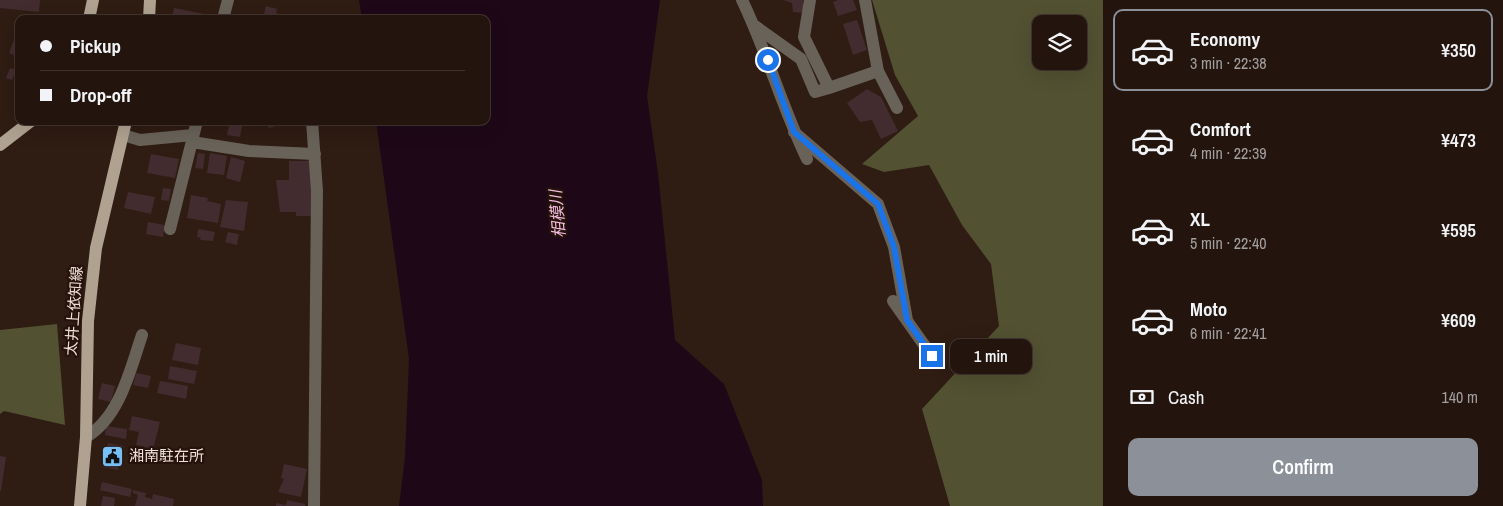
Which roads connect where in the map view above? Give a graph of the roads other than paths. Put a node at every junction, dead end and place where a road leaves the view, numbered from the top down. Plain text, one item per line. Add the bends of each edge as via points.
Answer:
1 (93, 0) edge
2 (150, 0) edge
3 (228, 0) edge
4 (742, 0) edge
5 (810, 0) edge
6 (865, 0) edge
7 (90, 15) edge
8 (149, 15) edge
9 (224, 15) edge
10 (755, 26) junction
11 (878, 71) junction
12 (829, 88) junction
13 (897, 108) dead end
14 (26, 125) edge
15 (125, 125) edge
16 (196, 125) edge
17 (312, 125) edge
18 (794, 132) junction
19 (123, 136) junction
20 (192, 138) junction
21 (0, 145) edge
22 (315, 154) junction
23 (807, 159) dead end
24 (170, 228) dead end
25 (893, 301) dead end
26 (907, 320) junction
27 (142, 336) dead end
28 (932, 356) dead end
29 (86, 437) junction
30 (80, 506) edge
31 (314, 506) edge

1 - 7 main road
2 - 8 main road
3 - 9 street
4 - 10 street
5 - 12 street via 804,36
6 - 11 street
10 - 12 street via 801,59 816,92
10 - 18 street
11 - 12 street
11 - 13 street
14 - 21 main road
15 - 19 main road, 太井上依知線
16 - 20 street
17 - 22 street
18 - 23 street
18 - 26 street via 878,204 894,247
19 - 20 street via 140,140
19 - 29 main road, 太井上依知線 via 96,248 88,321
20 - 22 street via 249,151
20 - 24 street
22 - 31 street
25 - 26 street
26 - 28 street
27 - 29 street via 118,401 96,431
29 - 30 main road, 太井上依知線

